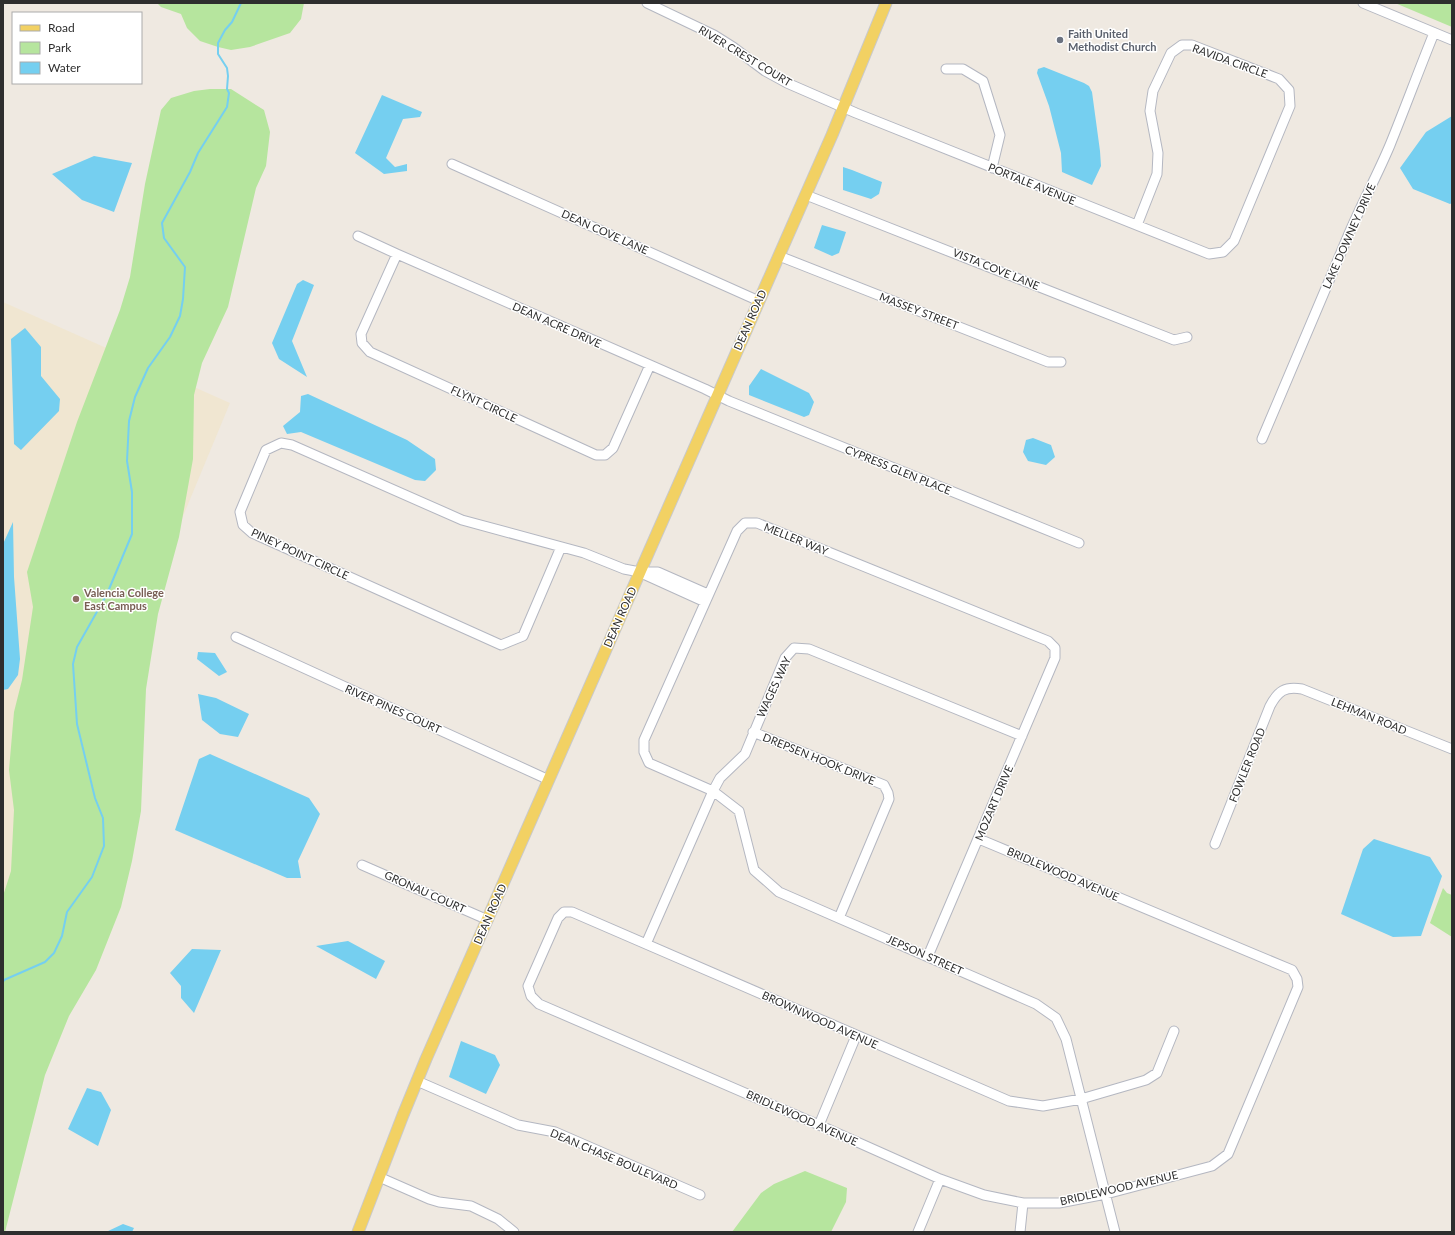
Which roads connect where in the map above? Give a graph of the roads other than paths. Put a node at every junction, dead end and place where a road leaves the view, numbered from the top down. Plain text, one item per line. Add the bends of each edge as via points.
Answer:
1 (647, 3) edge
2 (886, 3) edge
3 (1363, 3) edge
4 (1434, 33) junction
5 (1452, 40) edge
6 (946, 68) dead end
7 (843, 108) junction
8 (452, 164) dead end
9 (992, 168) junction
10 (806, 195) junction
11 (1137, 225) junction
12 (358, 236) dead end
13 (1223, 252) joint
14 (397, 254) junction
15 (779, 256) junction
16 (759, 301) junction
17 (1187, 337) dead end
18 (1061, 362) dead end
19 (650, 365) junction
20 (717, 395) junction
21 (1262, 439) dead end
22 (1079, 543) dead end
23 (561, 547) junction
24 (640, 572) junction
25 (707, 598) junction
26 (236, 638) dead end
27 (1055, 648) joint
28 (1284, 689) joint
29 (753, 732) junction
30 (1022, 736) junction
31 (1452, 749) edge
32 (644, 752) joint
33 (549, 780) junction
34 (713, 791) junction
35 (979, 839) junction
36 (1215, 844) dead end
37 (362, 865) dead end
38 (564, 912) joint
39 (839, 918) junction
40 (488, 920) junction
41 (646, 944) junction
42 (928, 956) junction
43 (1174, 1030) dead end
44 (856, 1036) junction
45 (417, 1081) junction
46 (1081, 1099) junction
47 (819, 1125) junction
48 (379, 1177) junction
49 (940, 1179) junction
50 (1106, 1194) junction
51 (700, 1195) dead end
52 (1023, 1203) junction
53 (358, 1232) edge
54 (514, 1232) edge
55 (918, 1232) edge
56 (1020, 1232) edge
57 (1116, 1232) edge

1 - 7 street, RIVER CREST COURT via 714,35 787,83
2 - 7 main road, DEAN ROAD
3 - 4 street
4 - 5 street
4 - 21 street, LAKE DOWNEY DRIVE via 1389,146 1314,314
6 - 9 street via 963,69 983,81 1000,135
7 - 9 street, PORTALE AVENUE
7 - 10 main road, DEAN ROAD
8 - 16 street, DEAN COVE LANE
9 - 11 street, PORTALE AVENUE
10 - 15 main road, DEAN ROAD
10 - 17 street, VISTA COVE LANE via 1174,340
11 - 13 street, PORTALE AVENUE via 1209,254
11 - 13 street, RAVIDA CIRCLE via 1157,174 1158,153 1150,111 1153,91 1171,53 1182,45 1192,45 1280,79 1289,90 1290,106 1234,241
12 - 14 street, DEAN ACRE DRIVE
14 - 19 street, DEAN ACRE DRIVE
14 - 19 street, FLYNT CIRCLE via 361,334 362,343 370,352 596,455 605,455 613,448
15 - 16 main road, DEAN ROAD
15 - 18 street, MASSEY STREET via 1048,362
16 - 20 main road, DEAN ROAD
19 - 20 street, DEAN ACRE DRIVE
20 - 22 street, CYPRESS GLEN PLACE
20 - 24 main road, DEAN ROAD
23 - 23 street, PINEY POINT CIRCLE via 462,520 292,445 281,443 266,450 240,512 243,525 252,533 501,645 523,636
23 - 24 street, PINEY POINT CIRCLE
24 - 25 street, PINEY POINT CIRCLE via 658,572
24 - 33 main road, DEAN ROAD
25 - 27 street, MELLER WAY via 737,531 745,523 757,523 1048,641
25 - 32 street, MELLER WAY via 644,740
26 - 33 street, RIVER PINES COURT
27 - 30 street, MOZART DRIVE via 1055,658
28 - 31 street, LEHMAN ROAD via 1302,689
28 - 36 street, FOWLER ROAD via 1270,706
29 - 30 street, WAGES WAY via 785,658 794,648 809,649
29 - 34 street, WAGES WAY via 745,754 720,778
29 - 39 street, DREPSEN HOOK DRIVE via 884,785 888,793 889,799
30 - 35 street, MOZART DRIVE
32 - 34 street, JEPSON STREET via 649,763
33 - 40 main road, DEAN ROAD
34 - 39 street, JEPSON STREET via 739,811 754,870 779,892
34 - 41 street, WAGES WAY
35 - 42 street, MOZART DRIVE
35 - 50 street, BRIDLEWOOD AVENUE via 1292,970 1298,979 1298,987 1228,1154 1212,1166
37 - 40 street, GRONAU COURT
38 - 41 street, BROWNWOOD AVENUE via 572,912
38 - 47 street, BRIDLEWOOD AVENUE via 558,918 528,986 531,996 539,1004
39 - 42 street, JEPSON STREET
40 - 45 main road, DEAN ROAD
41 - 44 street, BROWNWOOD AVENUE
42 - 46 street, JEPSON STREET via 1036,1004 1056,1018 1066,1039
43 - 46 street, BROWNWOOD AVENUE via 1157,1073 1146,1080
44 - 46 street, BROWNWOOD AVENUE via 1010,1101 1043,1106
44 - 47 street
45 - 48 main road, DEAN ROAD
45 - 51 street, DEAN CHASE BOULEVARD via 518,1125 555,1132
46 - 50 street, JEPSON STREET
47 - 49 street, BRIDLEWOOD AVENUE
48 - 53 main road, DEAN ROAD
48 - 54 street via 439,1202 471,1206 498,1219
49 - 52 street, BRIDLEWOOD AVENUE via 984,1195
49 - 55 street
50 - 52 street, BRIDLEWOOD AVENUE via 1059,1203
50 - 57 street, JEPSON STREET
52 - 56 street

